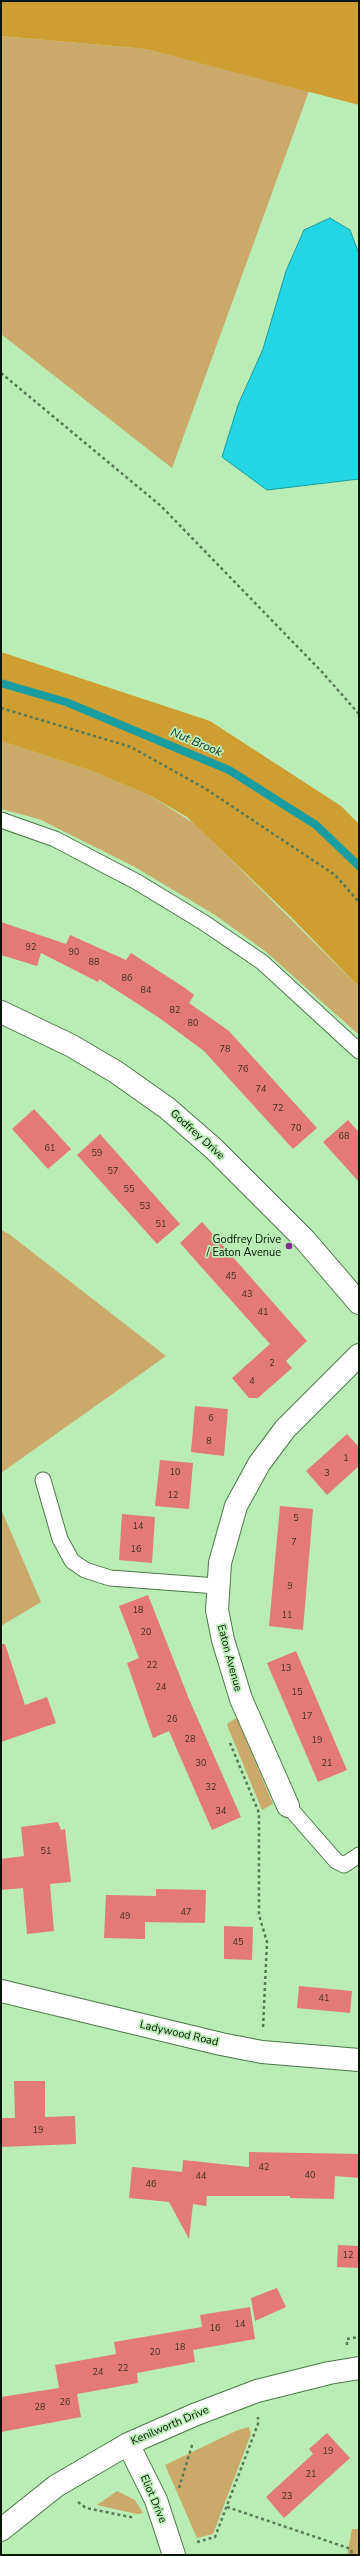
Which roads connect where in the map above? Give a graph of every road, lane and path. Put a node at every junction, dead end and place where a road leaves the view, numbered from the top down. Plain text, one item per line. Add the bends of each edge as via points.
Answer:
1 (1, 373) edge
2 (1, 708) edge
3 (359, 714) edge
4 (1, 820) edge
5 (359, 902) edge
6 (1, 1012) edge
7 (359, 1051) edge
8 (359, 1302) edge
9 (359, 1355) edge
10 (43, 1480) dead end
11 (217, 1586) junction
12 (229, 1739) dead end
13 (288, 1806) joint
14 (359, 1855) edge
15 (1, 1991) edge
16 (264, 2020) dead end
17 (359, 2060) edge
18 (359, 2368) edge
19 (257, 2391) junction
20 (128, 2444) junction
21 (227, 2507) junction
22 (1, 2530) edge
23 (173, 2552) edge
24 (352, 2555) edge

1 - 3 path via 161,506 322,672
2 - 5 path via 131,747 206,789 335,875
4 - 7 lane via 54,839 137,882 204,922 262,962
6 - 8 street, Godfrey Drive via 72,1046 116,1072 167,1108 213,1148 294,1229
9 - 11 street, Eaton Avenue via 285,1429 259,1464 236,1506 220,1563
10 - 11 lane via 60,1539 72,1561 85,1570 110,1578
11 - 13 street, Eaton Avenue via 217,1610 223,1640 241,1699
12 - 16 path via 259,1813 259,1915 266,1942
13 - 14 lane via 336,1861 344,1865
15 - 17 street, Ladywood Road via 262,2052
18 - 19 street, Kenilworth Drive
19 - 20 street, Kenilworth Drive
19 - 21 path via 258,2424
20 - 22 street, Kenilworth Drive via 56,2486
20 - 23 street, Eliot Drive via 156,2500
21 - 23 path via 215,2537
21 - 24 path via 351,2549

